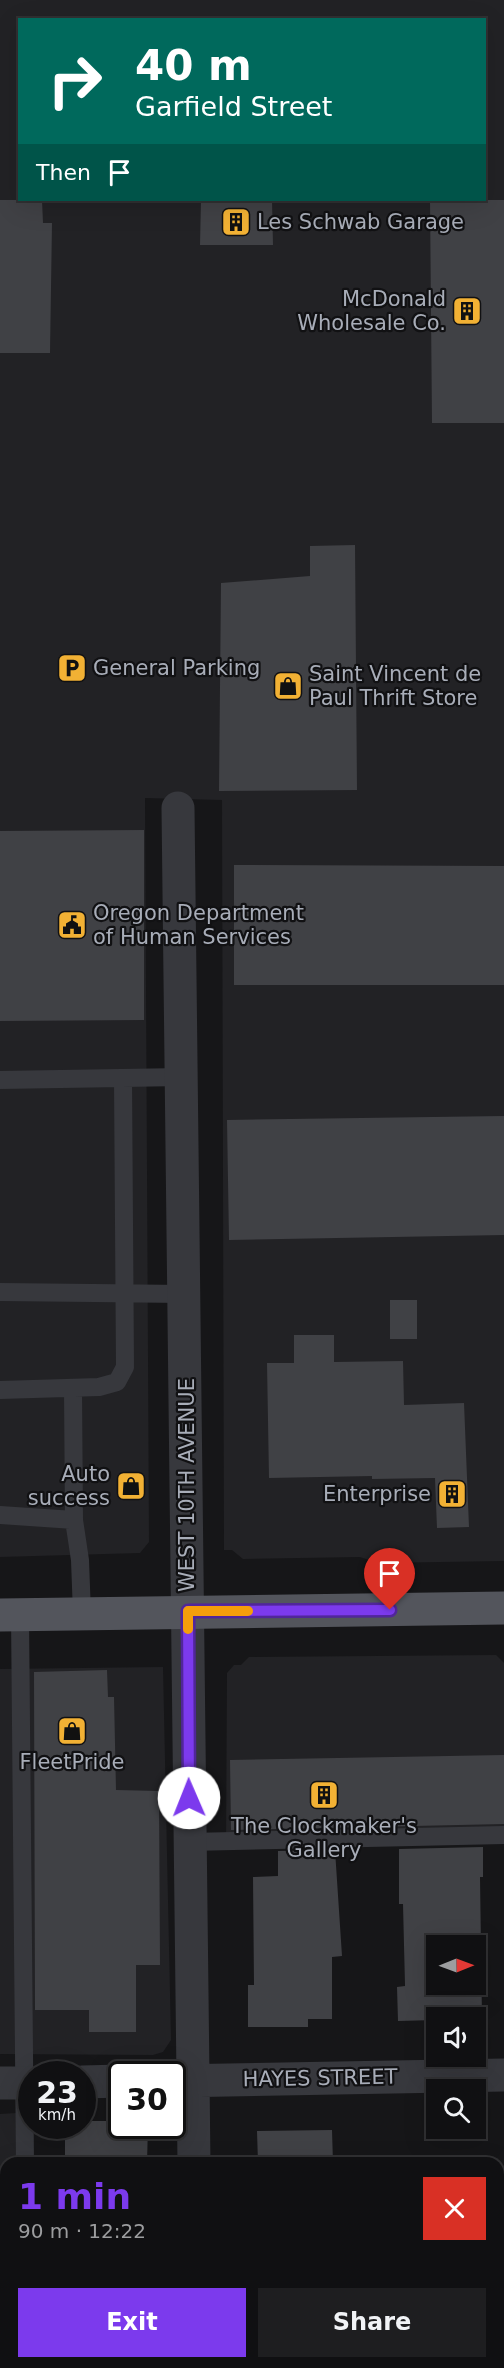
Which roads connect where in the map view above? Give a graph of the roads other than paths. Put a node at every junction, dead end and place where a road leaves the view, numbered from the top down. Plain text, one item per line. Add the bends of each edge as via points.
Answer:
1 (178, 808) dead end
2 (182, 1077) junction
3 (123, 1078) junction
4 (0, 1080) edge
5 (0, 1292) edge
6 (124, 1293) junction
7 (185, 1294) junction
8 (73, 1389) junction
9 (0, 1390) edge
10 (0, 1515) edge
11 (74, 1520) junction
12 (504, 1608) edge
13 (188, 1611) junction
14 (82, 1614) junction
15 (10, 1615) edge
16 (504, 1835) edge
17 (189, 1842) junction
18 (19, 2061) edge
19 (183, 2061) edge
20 (504, 2075) edge
21 (186, 2080) edge
22 (186, 2103) edge
23 (23, 2139) edge
24 (25, 2157) edge
25 (193, 2157) edge

1 - 2 street, WEST 10TH AVENUE
2 - 3 lane
2 - 7 street, WEST 10TH AVENUE
3 - 4 lane
3 - 6 lane
5 - 6 lane
6 - 7 lane
6 - 8 lane via 125,1367 117,1382
7 - 13 street, WEST 10TH AVENUE
8 - 9 lane
8 - 11 lane
10 - 11 lane
11 - 14 lane
12 - 13 main road
13 - 14 main road
13 - 17 street, WEST 10TH AVENUE
14 - 15 main road
15 - 18 lane
16 - 17 lane
17 - 19 street, WEST 10TH AVENUE
20 - 21 street, HAYES STREET
22 - 25 street, WEST 10TH AVENUE
23 - 24 lane

